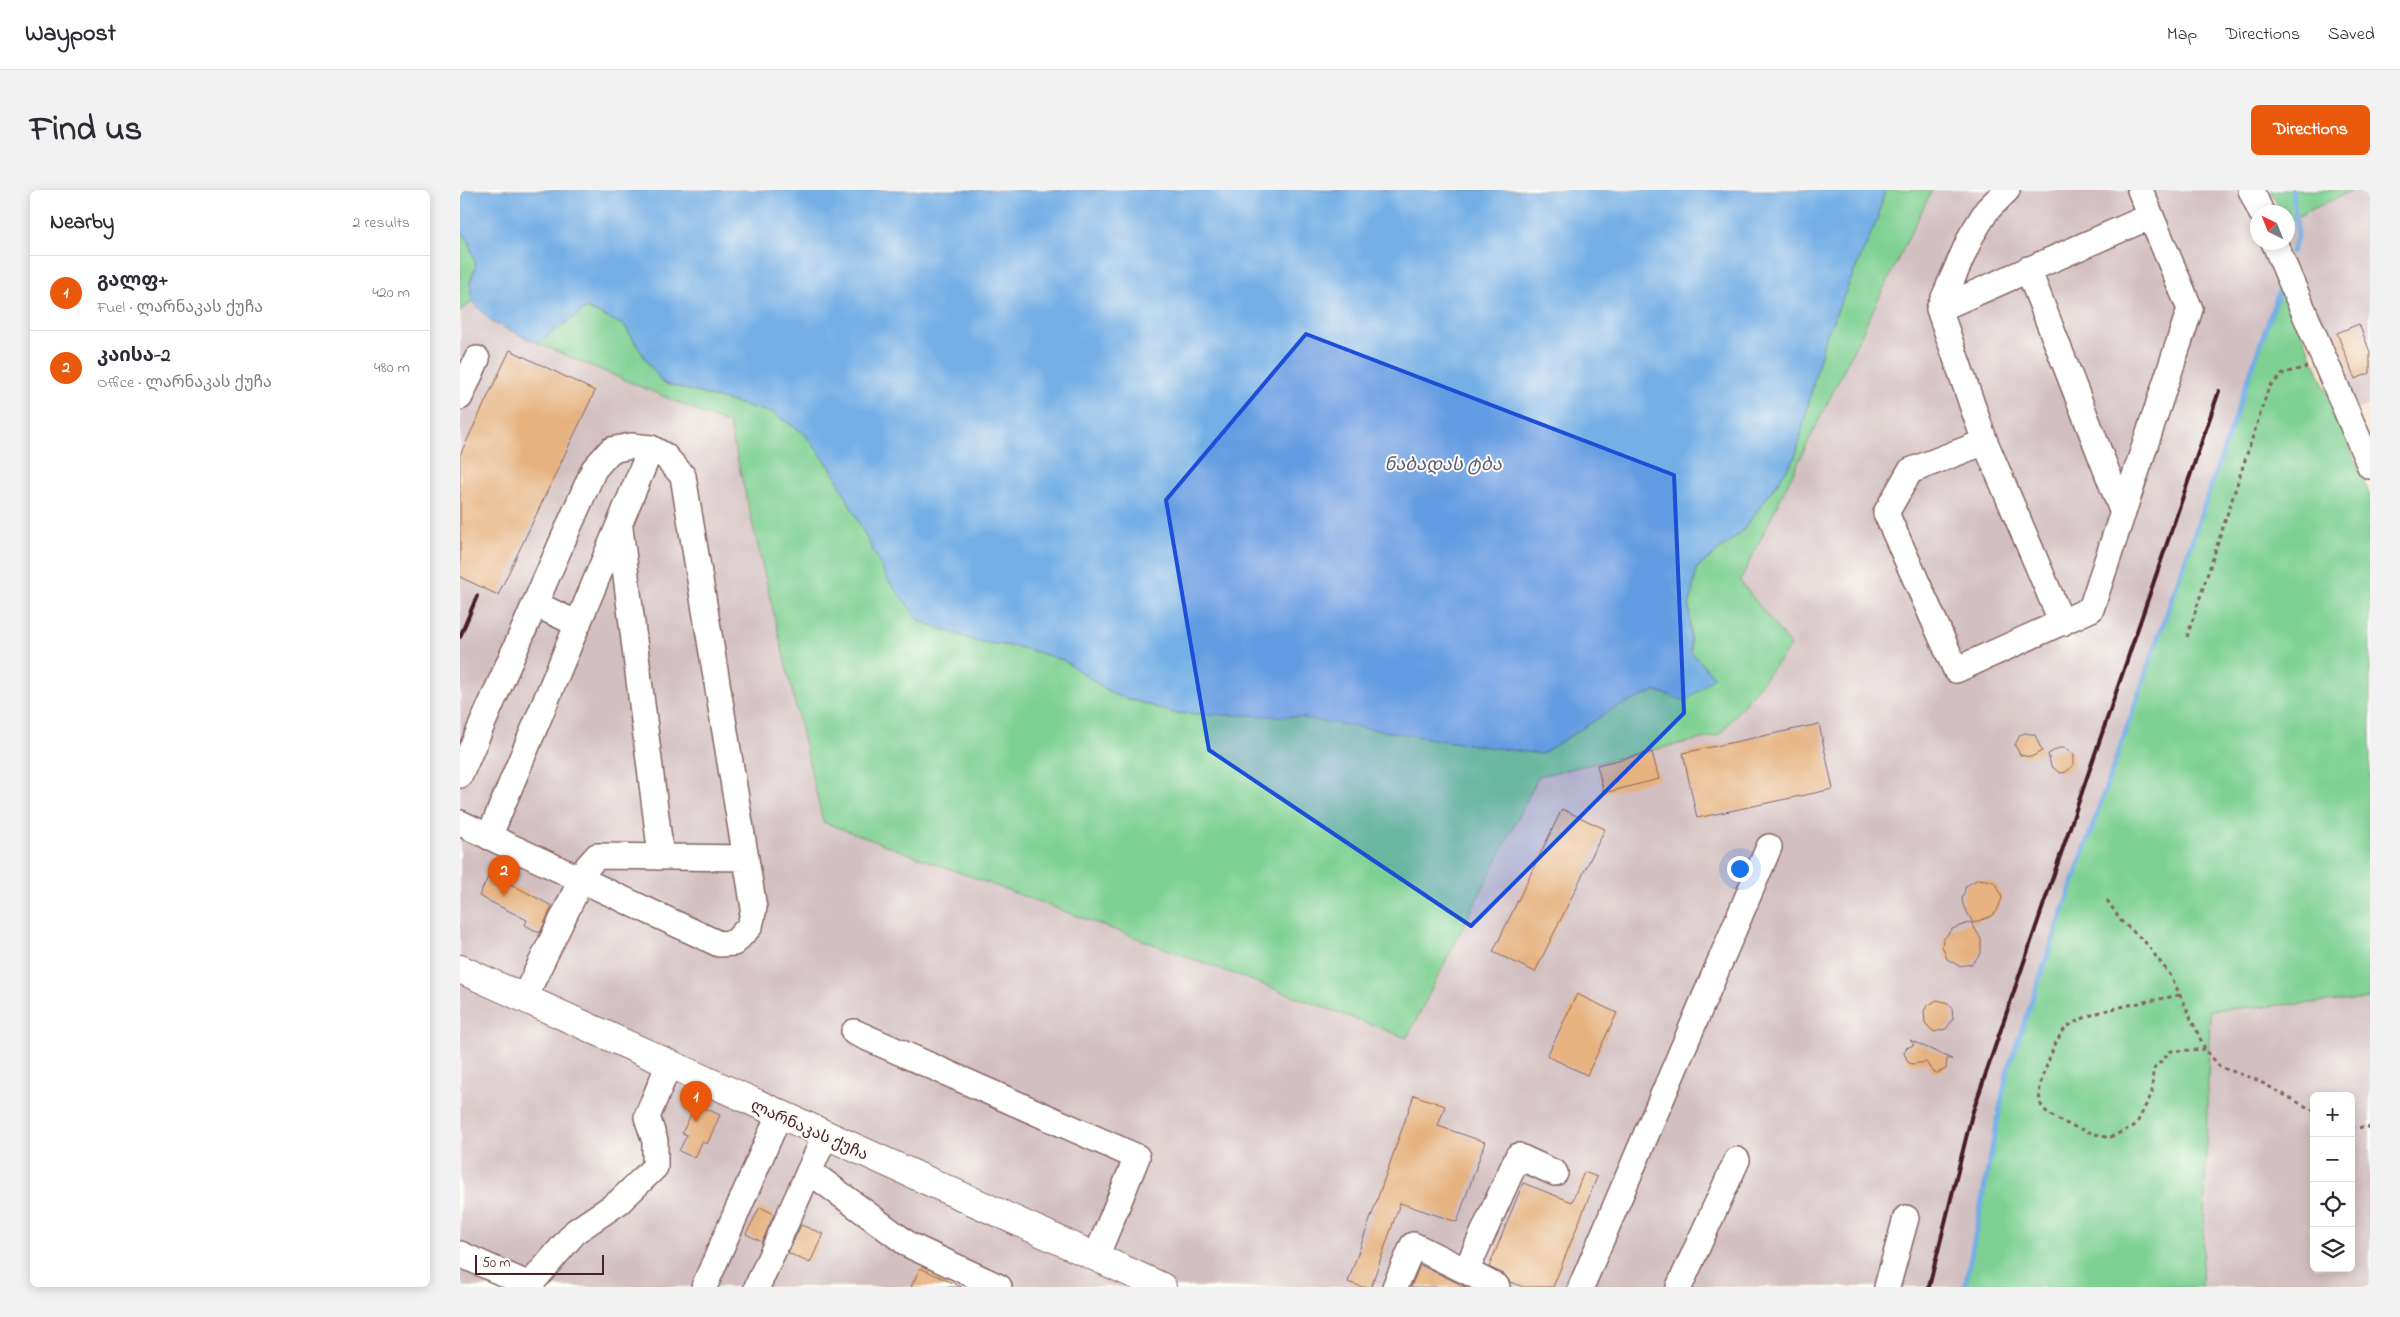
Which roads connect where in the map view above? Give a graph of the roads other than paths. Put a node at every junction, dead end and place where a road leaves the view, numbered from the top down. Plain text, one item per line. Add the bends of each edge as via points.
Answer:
1 (2008, 190) edge
2 (2140, 190) edge
3 (2251, 190) edge
4 (2258, 205) edge
5 (2151, 216) junction
6 (2277, 250) edge
7 (2028, 269) junction
8 (1940, 309) junction
9 (477, 358) dead end
10 (460, 397) edge
11 (1985, 442) junction
12 (651, 448) junction
13 (2370, 466) edge
14 (2123, 513) junction
15 (619, 525) junction
16 (535, 604) junction
17 (2062, 622) junction
18 (578, 624) junction
19 (460, 775) edge
20 (460, 823) edge
21 (489, 837) junction
22 (1769, 847) dead end
23 (661, 856) junction
24 (746, 858) junction
25 (581, 880) junction
26 (460, 969) edge
27 (524, 998) junction
28 (854, 1032) dead end
29 (669, 1064) junction
30 (779, 1115) junction
31 (825, 1136) junction
32 (1737, 1160) dead end
33 (810, 1171) junction
34 (1555, 1173) dead end
35 (1906, 1218) dead end
36 (460, 1254) edge
37 (1096, 1257) junction
38 (1466, 1271) junction
39 (528, 1286) edge
40 (704, 1287) edge
41 (757, 1287) edge
42 (999, 1287) edge
43 (1162, 1287) edge
44 (1394, 1287) edge
45 (1497, 1287) edge
46 (1581, 1287) edge
47 (1679, 1287) edge
48 (1887, 1287) edge

1 - 8 street via 1987,210 1971,236
2 - 5 street
3 - 4 street
5 - 7 street
5 - 14 street via 2190,309
6 - 13 street
7 - 8 street
7 - 14 street
8 - 11 street
9 - 10 street
11 - 17 street
11 - 17 street via 1910,471 1886,513 1956,670
12 - 15 street
12 - 16 street via 632,446 611,450 594,468
12 - 24 street via 665,456 683,476
14 - 17 street via 2092,609
15 - 18 street
15 - 23 street
16 - 18 street
16 - 19 street
18 - 21 street
20 - 21 street
21 - 25 street
22 - 46 street
23 - 24 street
23 - 25 street via 597,856
24 - 25 street via 754,908 750,926 734,942 719,944
25 - 27 street
26 - 27 highway, ლარნაკას ქუჩა
27 - 29 highway, ლარნაკას ქუჩა
28 - 37 street via 1137,1157
29 - 30 highway, ლარნაკას ქუჩა
29 - 39 street via 647,1117 656,1141 654,1167 619,1202 576,1231
30 - 31 highway, ლარნაკას ქუჩა
30 - 40 street
31 - 33 street
31 - 37 highway, ლარნაკას ქუჩა
32 - 47 street
33 - 41 street
33 - 42 street via 909,1245
34 - 38 street via 1518,1156
35 - 48 street
36 - 39 street
37 - 43 highway, ლარნაკას ქუჩა
38 - 44 street via 1413,1245
38 - 45 street

